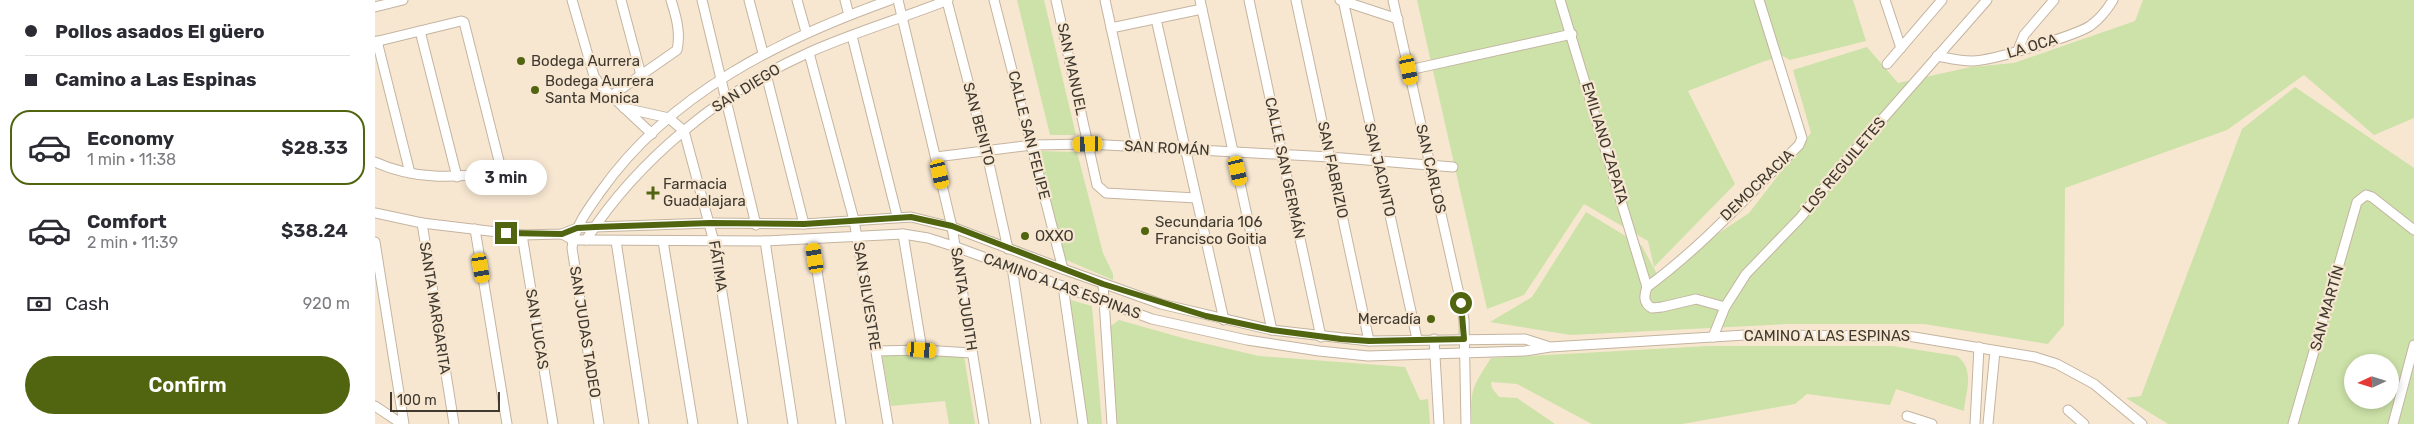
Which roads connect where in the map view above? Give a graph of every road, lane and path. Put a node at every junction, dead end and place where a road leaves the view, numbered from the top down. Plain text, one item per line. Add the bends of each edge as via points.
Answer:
1 (403, 0) edge
2 (572, 0) edge
3 (621, 0) edge
4 (671, 0) edge
5 (702, 0) edge
6 (749, 0) edge
7 (797, 0) edge
8 (845, 0) edge
9 (890, 0) edge
10 (898, 0) edge
11 (947, 0) edge
12 (994, 0) edge
13 (1057, 0) edge
14 (1105, 0) edge
15 (1249, 0) edge
16 (1297, 0) edge
17 (1341, 0) edge
18 (1393, 0) edge
19 (1560, 0) edge
20 (1759, 0) edge
21 (1885, 0) edge
22 (1943, 0) edge
23 (1987, 0) edge
24 (2054, 0) edge
25 (2113, 0) edge
26 (1201, 4) edge
27 (1934, 4) edge
28 (375, 7) edge
29 (849, 15) junction
30 (902, 19) junction
31 (1156, 19) junction
32 (1398, 19) junction
33 (1111, 28) junction
34 (420, 31) junction
35 (806, 32) junction
36 (1572, 34) junction
37 (852, 36) junction
38 (376, 42) edge
39 (1901, 48) junction
40 (2018, 50) junction
41 (763, 53) junction
42 (809, 53) junction
43 (1937, 56) junction
44 (1887, 64) dead end
45 (1409, 70) junction
46 (766, 74) junction
47 (641, 75) junction
48 (721, 79) junction
49 (611, 96) junction
50 (726, 98) junction
51 (624, 108) junction
52 (669, 118) junction
53 (684, 131) junction
54 (652, 134) junction
55 (1088, 144) junction
56 (1032, 145) junction
57 (1137, 146) junction
58 (986, 150) junction
59 (1185, 150) junction
60 (1234, 152) junction
61 (1283, 155) junction
62 (936, 157) junction
63 (1330, 157) junction
64 (1379, 161) junction
65 (375, 162) edge
66 (1429, 165) junction
67 (1453, 167) dead end
68 (409, 173) junction
69 (457, 177) junction
70 (1196, 198) junction
71 (375, 213) edge
72 (897, 216) junction
73 (853, 220) junction
74 (422, 222) junction
75 (710, 223) junction
76 (804, 224) junction
77 (756, 225) junction
78 (952, 226) junction
79 (595, 227) junction
80 (577, 228) junction
81 (475, 230) junction
82 (2414, 230) edge
83 (522, 234) junction
84 (562, 234) junction
85 (903, 234) junction
86 (857, 236) junction
87 (812, 239) junction
88 (573, 240) junction
89 (586, 240) junction
90 (616, 241) junction
91 (663, 241) junction
92 (765, 241) junction
93 (375, 242) edge
94 (714, 242) junction
95 (956, 247) junction
96 (1008, 249) junction
97 (1012, 267) junction
98 (1063, 269) junction
99 (1103, 284) junction
100 (1063, 286) junction
101 (1647, 287) junction
102 (1103, 302) junction
103 (1725, 307) junction
104 (1224, 320) junction
105 (1272, 330) junction
106 (1321, 336) junction
107 (1713, 337) junction
108 (1417, 339) junction
109 (1434, 339) junction
110 (1464, 339) junction
111 (1369, 341) junction
112 (2414, 345) edge
113 (1550, 347) junction
114 (1979, 347) junction
115 (922, 350) junction
116 (876, 351) junction
117 (1995, 351) junction
118 (972, 353) junction
119 (1463, 353) junction
120 (1434, 354) junction
121 (375, 406) edge
122 (2068, 410) dead end
123 (1907, 416) dead end
124 (403, 424) edge
125 (454, 424) edge
126 (507, 424) edge
127 (553, 424) edge
128 (599, 424) edge
129 (644, 424) edge
130 (693, 424) edge
131 (743, 424) edge
132 (793, 424) edge
133 (841, 424) edge
134 (888, 424) edge
135 (984, 424) edge
136 (1036, 424) edge
137 (1083, 424) edge
138 (1112, 424) edge
139 (1439, 424) edge
140 (1466, 424) edge
141 (1932, 424) edge
142 (1975, 424) edge
143 (1988, 424) edge
144 (2084, 424) edge
145 (2142, 424) edge
146 (2293, 424) edge
147 (2393, 424) edge

1 - 28 street
2 - 49 street via 595,76
3 - 47 street
4 - 47 street via 677,22 677,50
5 - 48 street
6 - 41 street
7 - 35 street
8 - 29 street
9 - 29 street, SAN DIEGO
10 - 30 street, SANTA JUDITH
11 - 30 street, SAN DIEGO
11 - 58 street, SAN BENITO
12 - 56 street, CALLE SAN FELIPE
13 - 55 street, SAN MANUEL
14 - 33 street
15 - 61 street, CALLE SAN GERMÁN
16 - 63 street, SAN FABRIZIO
17 - 32 street
17 - 64 street, SAN JACINTO
18 - 32 street, SAN CARLOS
19 - 36 street, EMILIANO ZAPATA
20 - 101 street, DEMOCRACIA via 1802,138 1799,145 1709,233
21 - 39 street
22 - 27 street
23 - 43 street, LOS REGUILETES
24 - 40 street via 2024,35
25 - 40 street, LA OCA via 2089,27
26 - 31 street
26 - 60 street
27 - 39 street
29 - 35 street, SAN DIEGO
30 - 37 street, SAN DIEGO
30 - 62 street, SANTA JUDITH
31 - 33 street
31 - 59 street
32 - 45 street, SAN CARLOS
33 - 57 street
34 - 38 street
34 - 69 street
34 - 69 street via 464,22 500,165 496,172
35 - 41 street, SAN DIEGO
36 - 45 street
36 - 101 street, EMILIANO ZAPATA
37 - 42 street, SAN DIEGO
37 - 72 street
38 - 68 street
39 - 44 street
40 - 43 street, LA OCA via 1971,61
41 - 48 street, SAN DIEGO
42 - 46 street, SAN DIEGO
42 - 73 street, SAN SILVESTRE
43 - 103 street, LOS REGUILETES via 1801,217 1746,274
45 - 66 street, SAN CARLOS
46 - 50 street, SAN DIEGO
46 - 76 street
47 - 49 street
48 - 50 street
48 - 52 street, SAN DIEGO
49 - 51 street
50 - 53 street, SAN DIEGO
50 - 77 street
51 - 52 street
51 - 54 street
52 - 53 street
52 - 54 street, SAN DIEGO
53 - 75 street, FÁTIMA
53 - 79 street, SAN DIEGO via 653,160
54 - 80 street, SAN DIEGO via 610,178
55 - 56 street, SAN ROMÁN
55 - 57 street, SAN ROMÁN
55 - 70 street, SAN MANUEL via 1100,190
56 - 58 street, SAN ROMÁN
56 - 98 street, CALLE SAN FELIPE
57 - 59 street, SAN ROMÁN
58 - 62 street, SAN ROMÁN
58 - 96 street, SAN BENITO
59 - 60 street, SAN ROMÁN
59 - 70 street
60 - 61 street, SAN ROMÁN
60 - 105 street
61 - 63 street, SAN ROMÁN
61 - 106 street, CALLE SAN GERMÁN
62 - 78 street, SANTA JUDITH
63 - 64 street, SAN ROMÁN
63 - 111 street, SAN FABRIZIO
64 - 66 street, SAN ROMÁN
64 - 108 street, SAN JACINTO
65 - 68 street
66 - 67 street, SAN ROMÁN
66 - 110 street, SAN CARLOS via 1461,303
68 - 69 street
70 - 104 street
71 - 74 street
72 - 73 street, CAMINO A LAS ESPINAS
72 - 78 street, CAMINO A LAS ESPINAS
73 - 76 street, CAMINO A LAS ESPINAS
73 - 86 street, SAN SILVESTRE
74 - 81 street
74 - 125 street, SANTA MARGARITA
75 - 77 street, CAMINO A LAS ESPINAS
75 - 79 street, CAMINO A LAS ESPINAS
75 - 94 street, FÁTIMA
76 - 77 street, CAMINO A LAS ESPINAS
78 - 95 street, SANTA JUDITH
78 - 96 street, CAMINO A LAS ESPINAS
79 - 80 street, CAMINO A LAS ESPINAS
79 - 89 street, SAN DIEGO
80 - 84 street
80 - 88 street, SAN DIEGO
81 - 83 street
81 - 126 street
82 - 146 street, SAN MARTÍN via 2377,200 2366,195 2357,202
83 - 84 street
83 - 127 street, SAN LUCAS
84 - 88 street
85 - 86 street, CAMINO A LAS ESPINAS
85 - 95 street, CAMINO A LAS ESPINAS
85 - 115 street
86 - 87 street, CAMINO A LAS ESPINAS
86 - 116 street, SAN SILVESTRE
87 - 92 street, CAMINO A LAS ESPINAS
87 - 133 street
88 - 89 street, CAMINO A LAS ESPINAS
88 - 128 street, SAN JUDAS TADEO
89 - 90 street, CAMINO A LAS ESPINAS
90 - 91 street, CAMINO A LAS ESPINAS
90 - 129 street
91 - 94 street, CAMINO A LAS ESPINAS
91 - 130 street
92 - 94 street, CAMINO A LAS ESPINAS
92 - 132 street
93 - 124 street
94 - 131 street, FÁTIMA
95 - 97 street, CAMINO A LAS ESPINAS
95 - 118 street, SANTA JUDITH
96 - 98 street, CAMINO A LAS ESPINAS
97 - 100 street, CAMINO A LAS ESPINAS
97 - 136 street
98 - 99 street, CAMINO A LAS ESPINAS
99 - 102 street
99 - 104 street, CAMINO A LAS ESPINAS via 1188,312
100 - 102 street, CAMINO A LAS ESPINAS
100 - 137 street
101 - 103 street, EMILIANO ZAPATA via 1644,298 1652,308 1696,299
102 - 120 street, CAMINO A LAS ESPINAS via 1181,327 1309,350 1368,356
102 - 138 street
103 - 107 street, LOS REGUILETES
104 - 105 street, CAMINO A LAS ESPINAS
105 - 106 street, CAMINO A LAS ESPINAS
106 - 111 street, CAMINO A LAS ESPINAS
107 - 113 street, CAMINO A LAS ESPINAS
107 - 114 street, CAMINO A LAS ESPINAS via 1796,334 1908,336
108 - 109 street, CAMINO A LAS ESPINAS
108 - 111 street, CAMINO A LAS ESPINAS
109 - 110 street, CAMINO A LAS ESPINAS
109 - 120 street
110 - 113 street, CAMINO A LAS ESPINAS via 1525,339
110 - 119 street, SAN CARLOS
112 - 147 street
113 - 119 street, CAMINO A LAS ESPINAS
114 - 117 street, CAMINO A LAS ESPINAS
114 - 142 street
115 - 116 street
115 - 118 street
116 - 134 street, SAN SILVESTRE
117 - 143 street
117 - 145 street, CAMINO A LAS ESPINAS via 2035,357 2064,367 2094,384
118 - 135 street, SANTA JUDITH
119 - 120 street, CAMINO A LAS ESPINAS
119 - 140 street, SAN CARLOS
120 - 139 street
121 - 124 street
122 - 144 street
123 - 141 street

